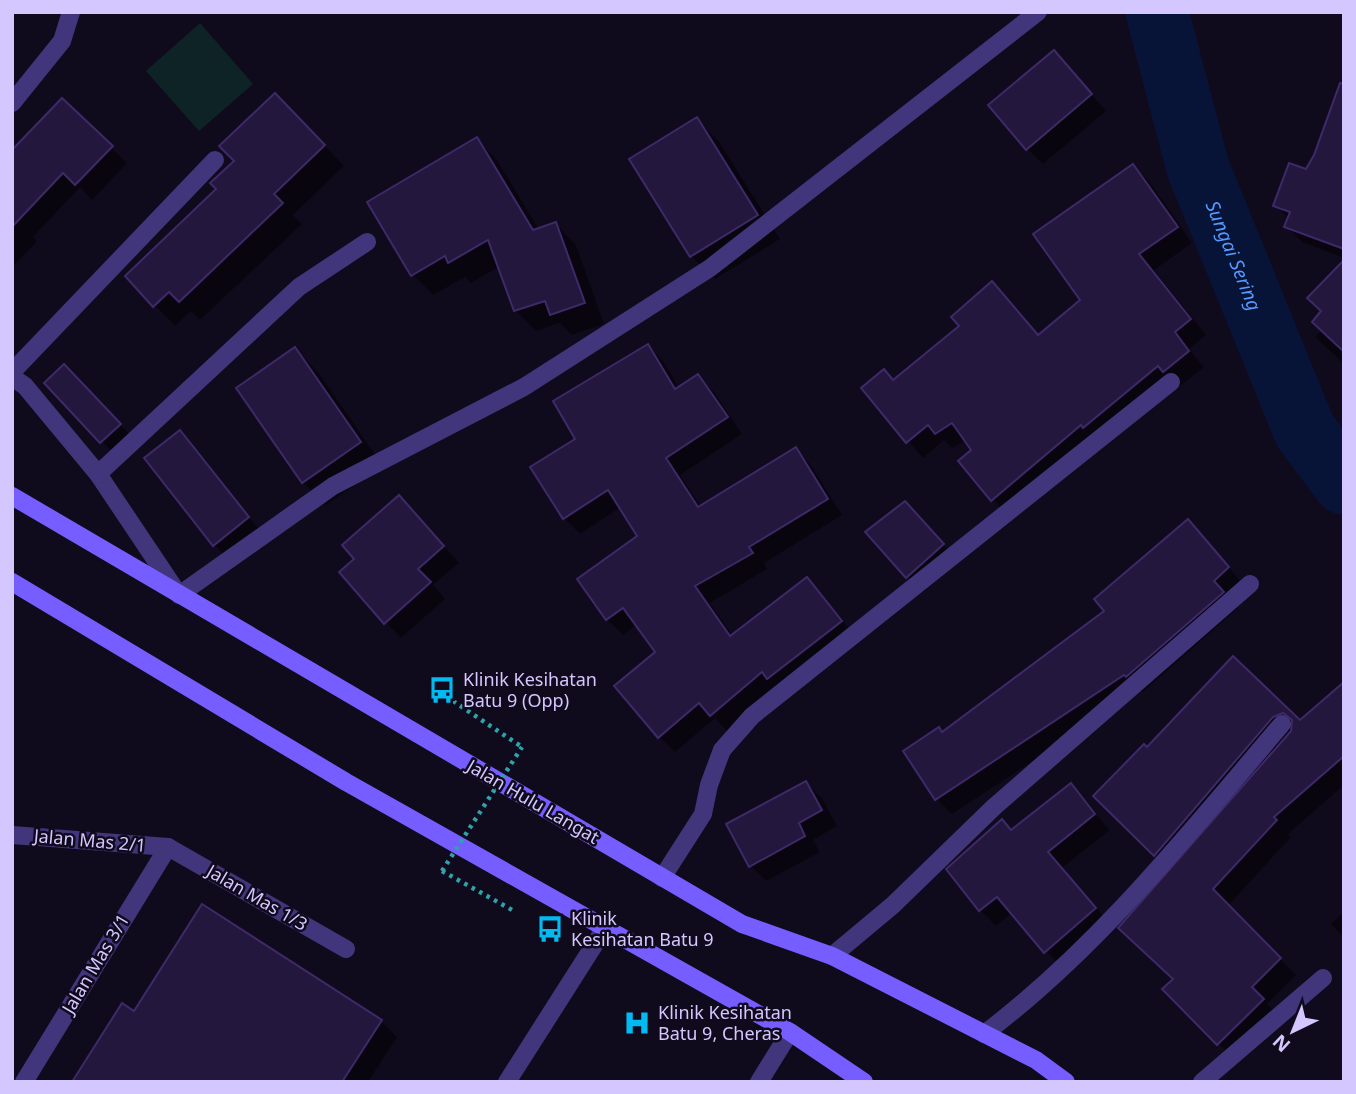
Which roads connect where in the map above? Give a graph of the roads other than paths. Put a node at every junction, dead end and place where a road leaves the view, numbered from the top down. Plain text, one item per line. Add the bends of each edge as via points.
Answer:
1 (71, 12) edge
2 (1038, 12) edge
3 (12, 103) edge
4 (215, 160) dead end
5 (367, 242) dead end
6 (12, 372) edge
7 (12, 377) edge
8 (1171, 382) dead end
9 (98, 474) junction
10 (12, 496) edge
11 (12, 582) edge
12 (1250, 584) dead end
13 (179, 595) junction
14 (1282, 724) dead end
15 (12, 835) edge
16 (168, 847) junction
17 (662, 878) junction
18 (605, 929) junction
19 (346, 948) dead end
20 (832, 956) junction
21 (1322, 978) dead end
22 (790, 1032) junction
23 (984, 1034) junction
24 (24, 1082) edge
25 (507, 1082) edge
26 (759, 1082) edge
27 (864, 1082) edge
28 (1066, 1082) edge
29 (1202, 1082) edge

1 - 3 street via 62,41
2 - 13 street via 710,268 524,387 333,486
4 - 6 street
5 - 9 street via 299,287
7 - 9 street via 25,386
8 - 17 street via 752,716 722,750 703,814
9 - 13 street
10 - 13 main road, Jalan Hulu Langat
11 - 18 main road via 346,782
12 - 20 street via 994,807
13 - 17 main road, Jalan Hulu Langat
14 - 23 street via 1134,896 1026,1002
15 - 16 street, Jalan Mas 2/1
16 - 19 street, Jalan Mas 1/3
16 - 24 street, Jalan Mas 3/1
17 - 20 main road, Jalan Hulu Langat via 742,924
18 - 22 main road
18 - 25 street
20 - 23 main road, Jalan Hulu Langat
21 - 29 street
22 - 26 street
22 - 27 main road
23 - 28 main road, Jalan Hulu Langat via 1036,1060

